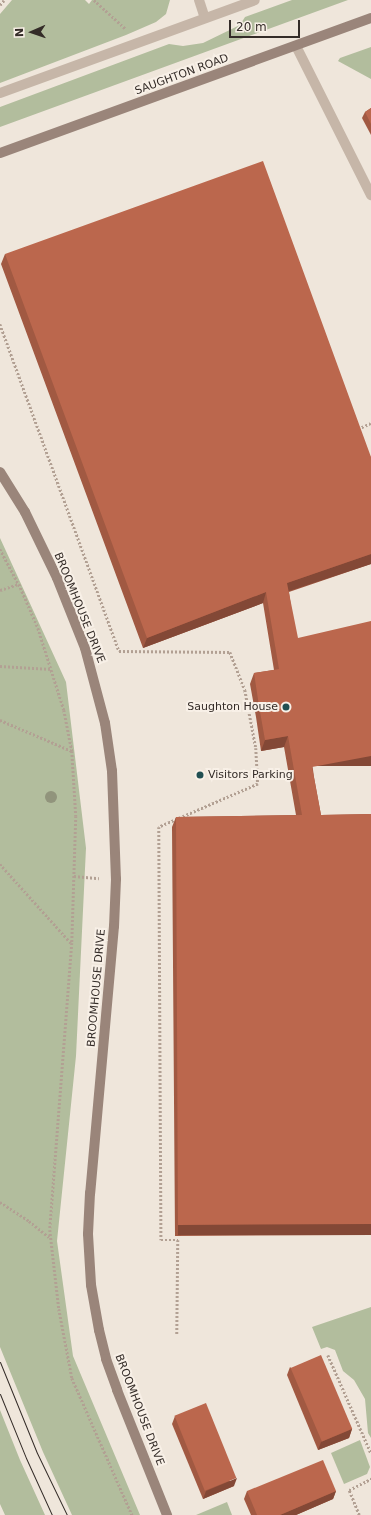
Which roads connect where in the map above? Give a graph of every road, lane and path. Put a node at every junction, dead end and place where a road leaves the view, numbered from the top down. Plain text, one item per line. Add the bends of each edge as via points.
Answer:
1 (4, 0) edge
2 (94, 0) edge
3 (199, 0) edge
4 (254, 0) edge
5 (0, 5) edge
6 (205, 18) junction
7 (371, 18) edge
8 (140, 42) junction
9 (296, 46) junction
10 (0, 93) edge
11 (0, 153) edge
12 (371, 195) edge
13 (0, 324) edge
14 (371, 423) edge
15 (351, 431) edge
16 (0, 472) edge
17 (0, 549) edge
18 (19, 584) junction
19 (0, 590) edge
20 (0, 666) edge
21 (51, 668) junction
22 (0, 720) edge
23 (72, 751) junction
24 (0, 864) edge
25 (74, 876) junction
26 (116, 879) junction
27 (72, 943) junction
28 (0, 1202) edge
29 (51, 1238) junction
30 (177, 1334) dead end
31 (328, 1355) dead end
32 (371, 1453) edge
33 (371, 1479) edge
34 (132, 1515) edge
35 (167, 1515) edge
36 (359, 1515) edge

1 - 5 path
2 - 8 path
3 - 6 street
4 - 6 street
6 - 8 street
7 - 9 street, SAUGHTON ROAD
8 - 10 street
9 - 11 street, SAUGHTON ROAD
9 - 12 street
13 - 30 path via 119,651 230,652 245,690 256,748 258,784 159,827 161,1240 178,1240
14 - 15 path
16 - 26 street, BROOMHOUSE DRIVE via 25,512 57,578 85,648 105,723 112,771
17 - 18 path
18 - 19 path
18 - 21 path via 38,628
20 - 21 path
21 - 23 path via 64,710
22 - 23 path
23 - 25 path via 76,816
24 - 27 path
25 - 26 path
25 - 27 path
26 - 35 street, BROOMHOUSE DRIVE via 90,1193 88,1234 91,1285 99,1330 115,1384
27 - 29 path
28 - 29 path
29 - 34 path via 59,1309 72,1378
31 - 32 path
33 - 36 path via 349,1490

